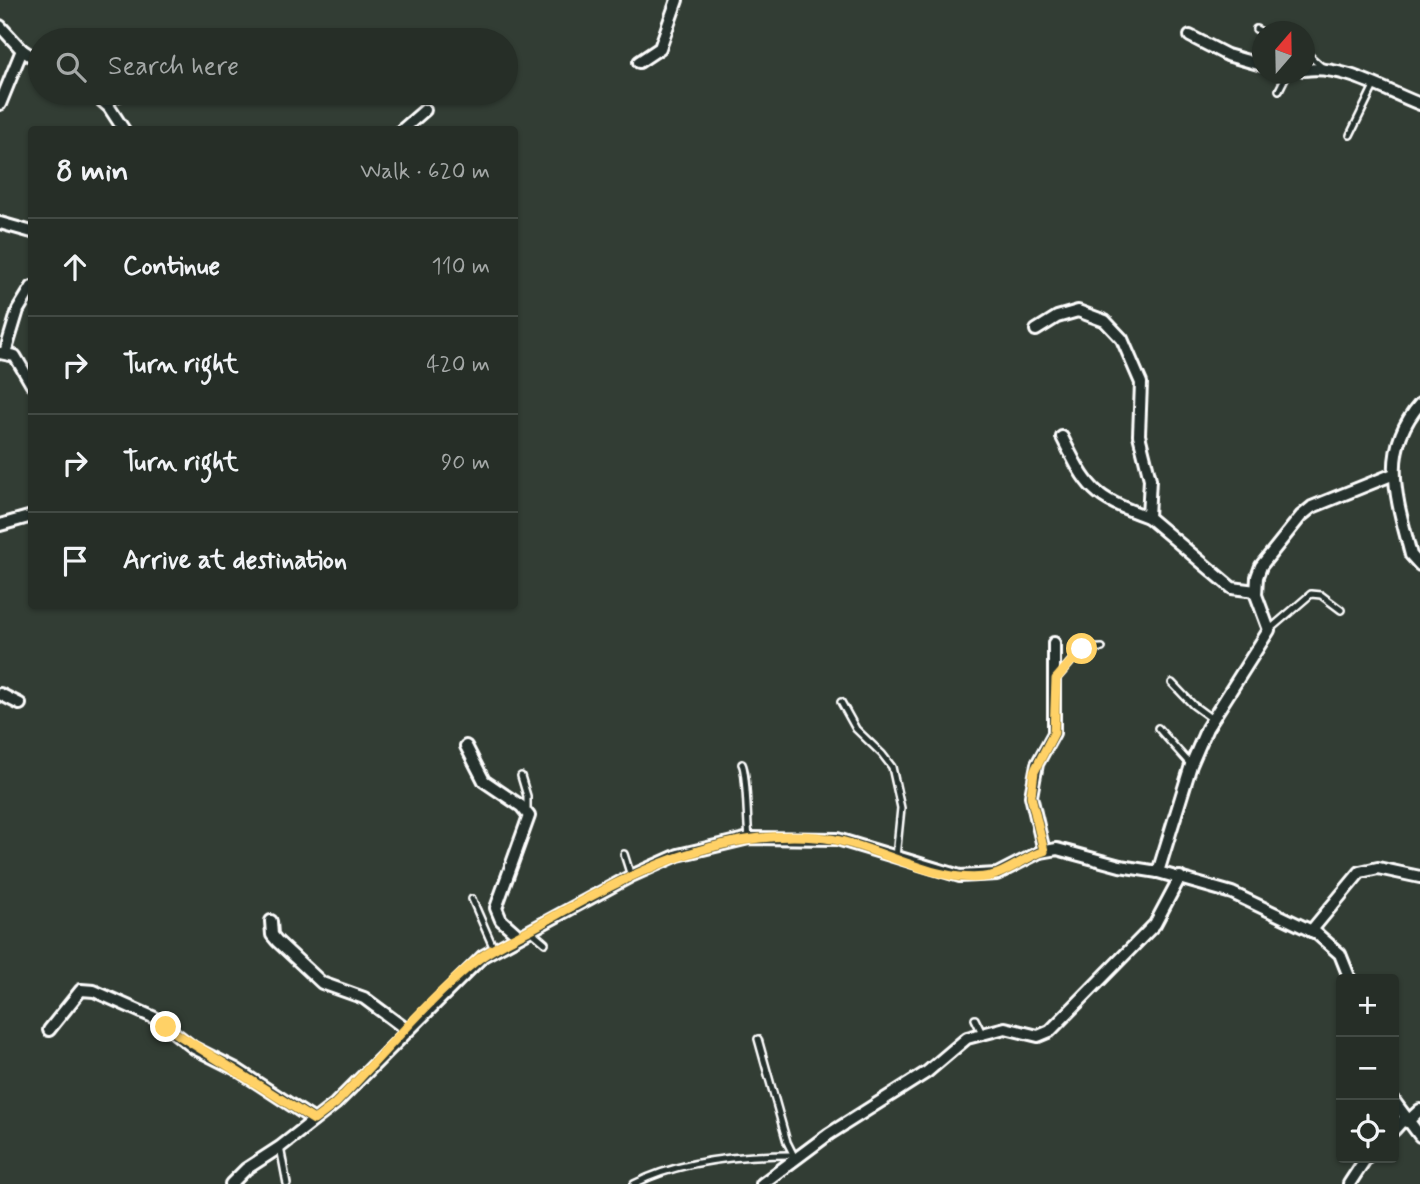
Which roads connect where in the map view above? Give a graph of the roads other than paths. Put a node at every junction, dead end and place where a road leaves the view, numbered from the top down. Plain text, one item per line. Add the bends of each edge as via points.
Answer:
1 (677, 0) edge
2 (0, 26) edge
3 (1190, 36) dead end
4 (22, 50) junction
5 (28, 54) edge
6 (1315, 61) edge
7 (639, 62) dead end
8 (1252, 62) edge
9 (1315, 69) edge
10 (1324, 69) junction
11 (1282, 84) edge
12 (1374, 86) junction
13 (1279, 90) dead end
14 (0, 104) edge
15 (1420, 104) edge
16 (106, 105) edge
17 (425, 110) dead end
18 (121, 126) edge
19 (407, 126) edge
20 (1350, 135) dead end
21 (0, 223) edge
22 (28, 231) edge
23 (28, 294) edge
24 (1036, 330) dead end
25 (3, 353) edge
26 (28, 377) edge
27 (1420, 404) edge
28 (1062, 437) dead end
29 (1394, 474) junction
30 (28, 517) edge
31 (1148, 517) junction
32 (0, 525) edge
33 (1420, 565) edge
34 (1256, 590) junction
35 (1341, 610) dead end
36 (1269, 630) junction
37 (1054, 643) dead end
38 (1102, 648) dead end
39 (1056, 679) junction
40 (1171, 683) dead end
41 (0, 694) edge
42 (841, 702) dead end
43 (20, 704) dead end
44 (1212, 719) junction
45 (1158, 728) dead end
46 (466, 747) dead end
47 (742, 764) dead end
48 (1191, 765) junction
49 (521, 776) dead end
50 (527, 812) junction
51 (748, 838) junction
52 (1044, 851) junction
53 (624, 854) dead end
54 (895, 857) junction
55 (1158, 872) junction
56 (631, 876) junction
57 (1180, 877) junction
58 (1420, 877) edge
59 (472, 899) dead end
60 (271, 921) dead end
61 (530, 930) junction
62 (1311, 931) junction
63 (519, 936) junction
64 (545, 943) dead end
65 (494, 949) junction
66 (1348, 974) edge
67 (975, 1019) dead end
68 (49, 1030) dead end
69 (407, 1030) junction
70 (982, 1033) junction
71 (758, 1039) dead end
72 (1399, 1109) edge
73 (1420, 1110) edge
74 (314, 1120) junction
75 (1406, 1121) junction
76 (1399, 1126) edge
77 (1420, 1136) edge
78 (280, 1147) junction
79 (794, 1157) junction
80 (1363, 1163) edge
81 (231, 1184) edge
82 (287, 1184) edge
83 (634, 1184) edge
84 (762, 1184) edge
85 (1349, 1184) edge

1 - 7 street via 660,48
2 - 4 street
3 - 8 street
4 - 5 street
4 - 14 street
6 - 10 lane
9 - 10 street
10 - 12 street
11 - 13 lane
12 - 15 street
12 - 20 lane
16 - 18 street
17 - 19 street
21 - 22 street
23 - 25 street
24 - 31 street via 1078,311 1104,321 1122,340 1141,379 1139,435 1150,479
25 - 26 street via 15,356
27 - 29 street via 1399,435
28 - 31 street via 1084,481 1095,492
29 - 33 street via 1411,555
29 - 34 street via 1306,511 1261,566
30 - 32 street
31 - 34 street via 1231,588
34 - 36 street
35 - 36 lane via 1321,595 1311,594
36 - 44 street
37 - 39 street
38 - 39 lane via 1082,649
39 - 52 street via 1054,733 1032,783 1033,813
40 - 44 lane
41 - 43 street
42 - 54 lane via 856,729 892,768 901,808
44 - 48 street
45 - 48 lane
46 - 50 street via 484,781
47 - 51 lane
48 - 55 street
49 - 50 lane
50 - 63 street via 528,822 496,908 501,920
51 - 54 street via 837,839
51 - 56 street via 678,855
52 - 54 street via 978,878
52 - 55 street via 1065,850
53 - 56 lane
55 - 57 street
56 - 61 street
57 - 62 street via 1232,893
57 - 70 street via 1155,924 1050,1031 1038,1036 1005,1028
58 - 62 street via 1378,868 1360,872
59 - 65 lane
60 - 69 street via 272,935 322,983 364,998
61 - 63 street
61 - 64 lane
62 - 66 street via 1340,954
63 - 65 street
65 - 69 street
67 - 70 lane
68 - 74 street via 81,990 94,991 155,1018 194,1048 236,1069
69 - 74 street
70 - 79 street via 964,1040 927,1072
71 - 79 lane
72 - 75 street
73 - 75 street
74 - 78 street
75 - 76 street
75 - 77 street
78 - 81 street
78 - 82 lane
79 - 83 lane via 723,1159
79 - 84 street
80 - 85 street

